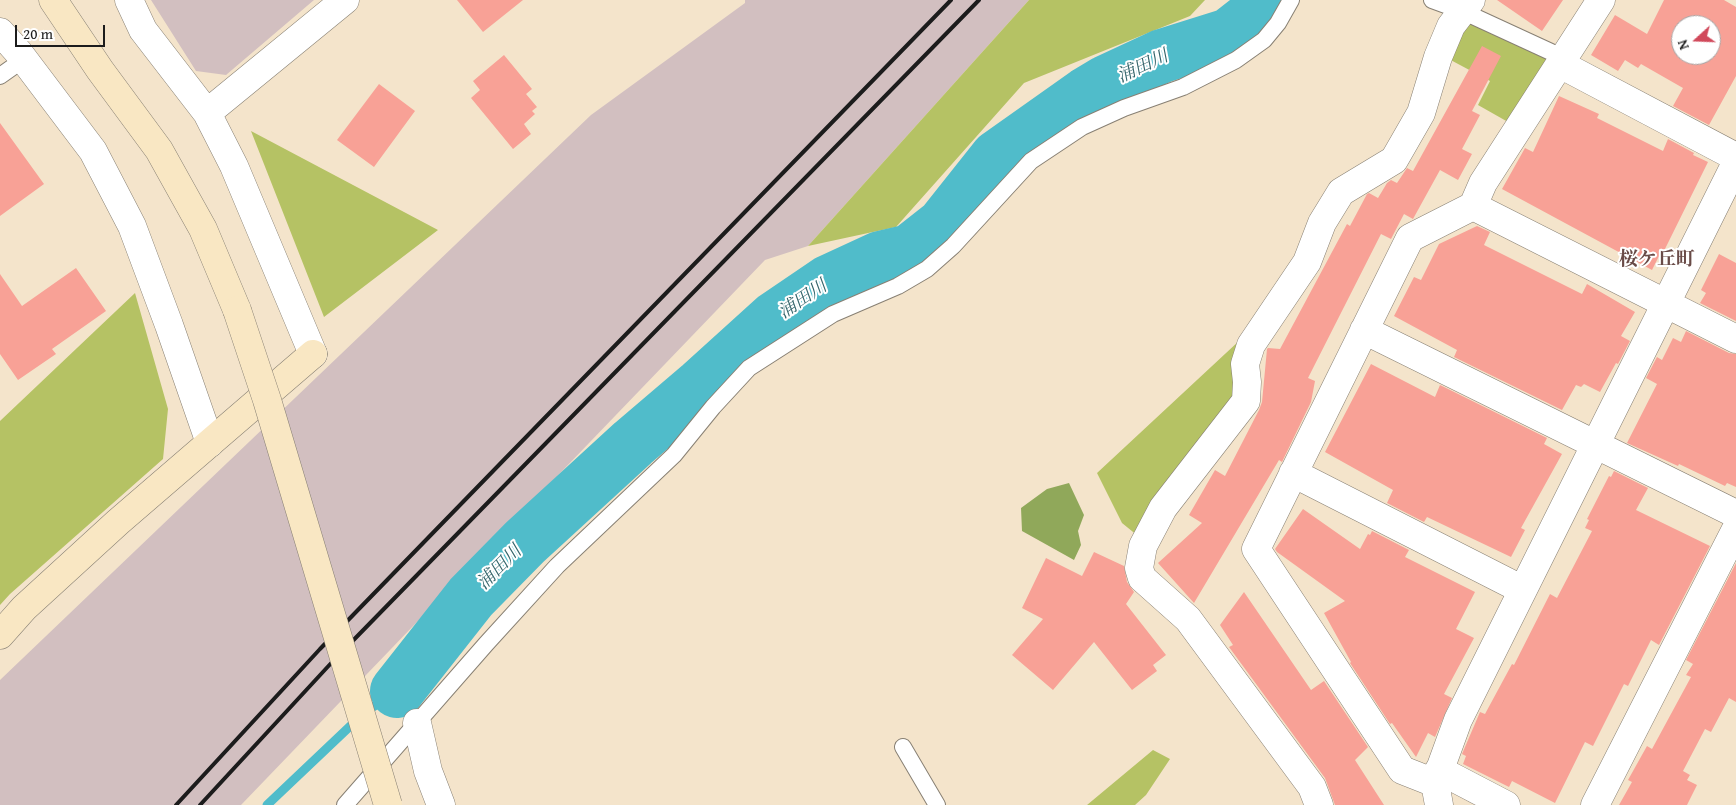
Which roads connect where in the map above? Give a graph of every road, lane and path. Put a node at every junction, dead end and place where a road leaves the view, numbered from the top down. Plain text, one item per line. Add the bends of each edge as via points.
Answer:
1 (52, 0) edge
2 (129, 0) edge
3 (345, 0) edge
4 (1291, 0) edge
5 (1432, 0) edge
6 (1601, 0) edge
7 (1467, 6) edge
8 (0, 32) edge
9 (24, 58) junction
10 (1562, 61) junction
11 (0, 76) edge
12 (207, 113) junction
13 (1736, 157) edge
14 (1736, 163) edge
15 (1473, 206) junction
16 (1665, 304) junction
17 (1364, 330) junction
18 (1736, 340) edge
19 (210, 443) junction
20 (1595, 444) junction
21 (1294, 473) junction
22 (1736, 514) edge
23 (1736, 529) edge
24 (1522, 590) junction
25 (0, 636) edge
26 (417, 723) junction
27 (903, 747) dead end
28 (1438, 786) edge
29 (345, 805) edge
30 (388, 805) edge
31 (441, 805) edge
32 (937, 805) edge
33 (1319, 805) edge
34 (1506, 805) edge
35 (1595, 805) edge

1 - 30 street, bridge via 160,150 203,229 237,310
2 - 12 street via 143,30
3 - 12 street
4 - 26 lane via 1264,40 1236,60 1183,87 1082,127 1031,161 953,246 927,269 898,286 833,314 749,368 674,455 557,566
5 - 7 lane
6 - 10 street
7 - 10 lane
7 - 33 street via 1451,26 1421,113 1394,160 1341,192 1322,223 1307,262 1251,345 1246,364 1246,401 1163,508 1143,546 1139,568 1142,578 1188,619 1312,787
8 - 9 street
9 - 11 lane
9 - 19 street via 93,151 132,226
10 - 13 street
10 - 15 street via 1483,183
12 - 19 street via 234,166 313,354
14 - 16 street
15 - 16 street
15 - 17 street via 1410,238
16 - 18 street
16 - 20 street
17 - 20 street
17 - 21 street
19 - 25 street via 24,608
20 - 22 street
20 - 24 street
21 - 24 street
21 - 28 street via 1256,549 1402,770
23 - 35 street
24 - 28 street via 1458,720
26 - 29 lane
26 - 31 street via 428,771
27 - 32 lane
28 - 34 street

